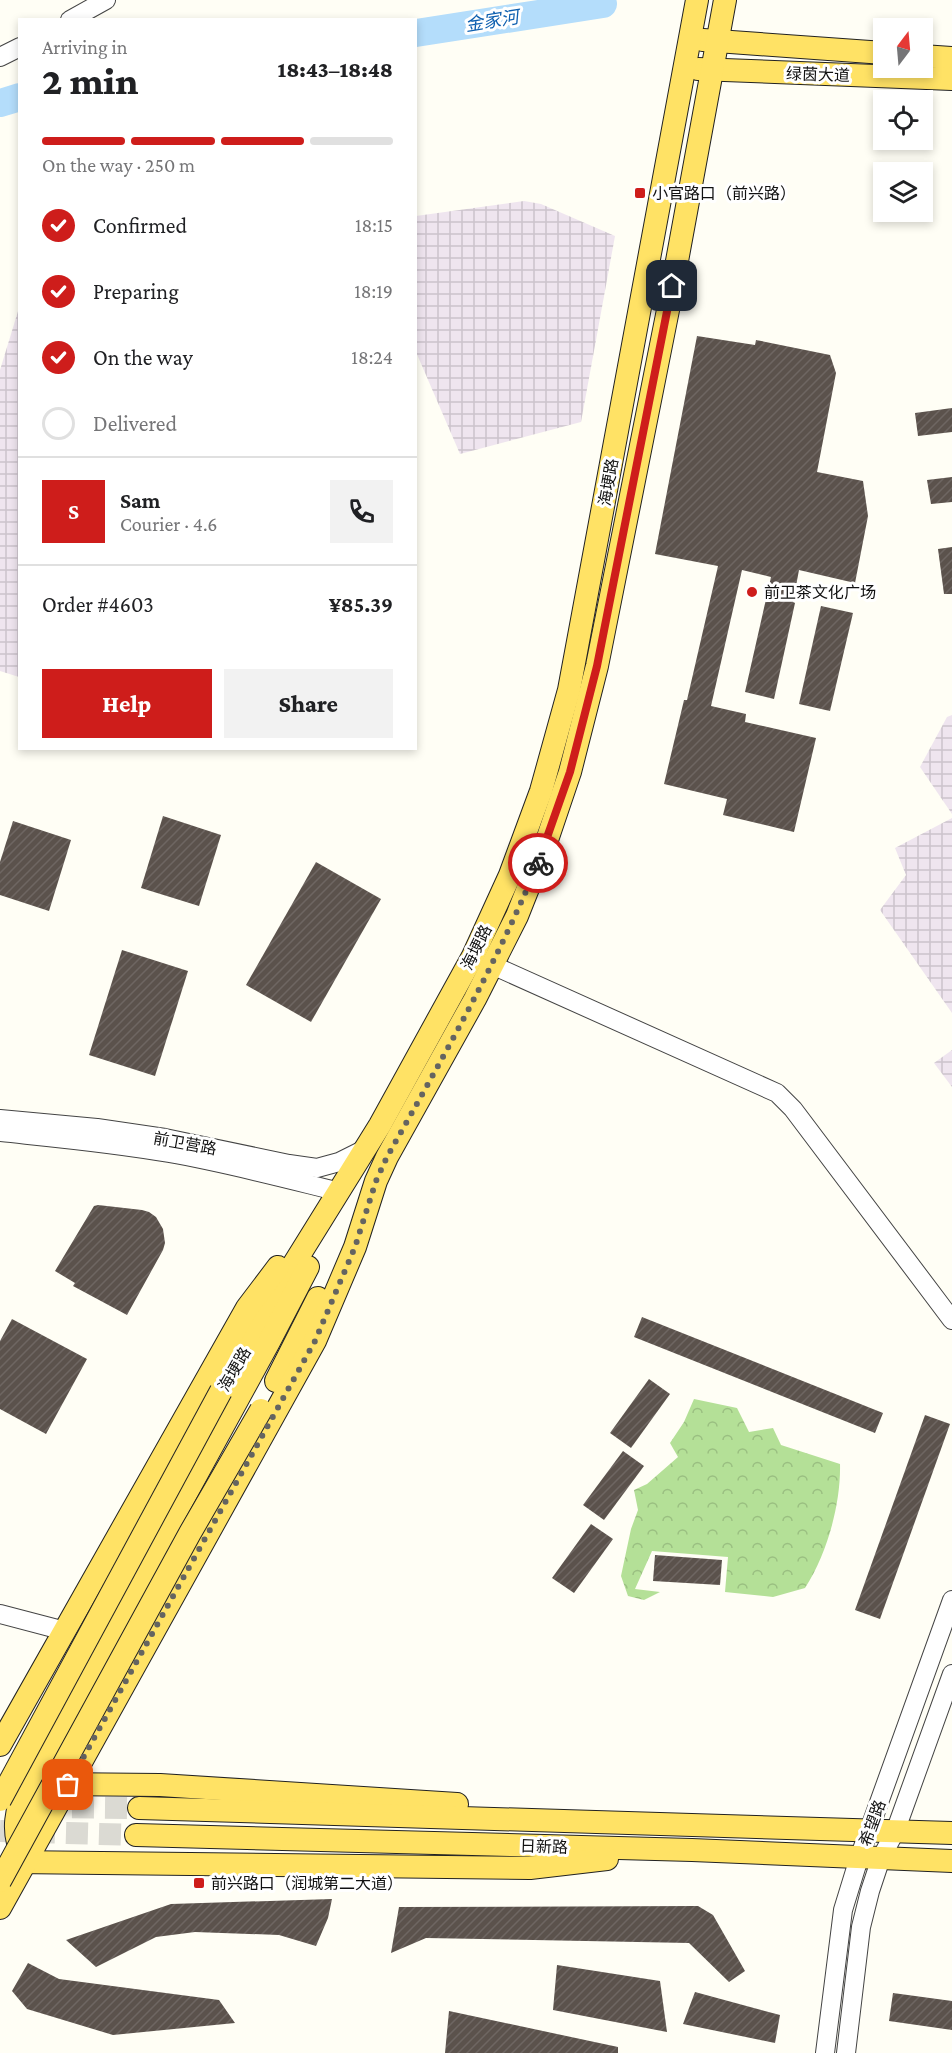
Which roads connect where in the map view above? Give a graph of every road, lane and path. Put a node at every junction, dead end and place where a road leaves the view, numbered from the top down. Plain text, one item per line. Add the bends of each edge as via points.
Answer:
1 (106, 0) edge
2 (697, 0) edge
3 (725, 0) edge
4 (74, 18) edge
5 (690, 40) junction
6 (717, 40) junction
7 (18, 48) edge
8 (873, 52) edge
9 (0, 57) edge
10 (933, 57) edge
11 (952, 58) edge
12 (684, 68) junction
13 (712, 70) junction
14 (952, 79) edge
15 (492, 965) junction
16 (0, 1119) edge
17 (0, 1132) edge
18 (365, 1149) junction
19 (376, 1181) junction
20 (340, 1192) junction
21 (952, 1320) edge
22 (952, 1600) edge
23 (0, 1614) edge
24 (65, 1632) junction
25 (952, 1674) edge
26 (0, 1745) edge
27 (0, 1782) edge
28 (28, 1783) junction
29 (68, 1785) junction
30 (0, 1800) edge
31 (139, 1808) tunnel mouth
32 (667, 1825) junction
33 (870, 1831) junction
34 (896, 1832) junction
35 (952, 1833) edge
36 (136, 1835) tunnel mouth
37 (692, 1850) junction
38 (870, 1858) junction
39 (0, 1861) edge
40 (952, 1861) edge
41 (26, 1863) junction
42 (0, 1881) edge
43 (0, 1908) edge
44 (825, 2053) edge
45 (846, 2053) edge

1 - 4 street
2 - 5 main road, 海埂路
3 - 6 main road, 海埂路
5 - 6 main road, 绿茵大道
5 - 12 main road, 海埂路
6 - 8 main road, 绿茵大道
6 - 13 main road, 海埂路
7 - 9 street
10 - 11 main road
12 - 13 main road, 绿茵大道
12 - 18 main road, 海埂路 via 571,679 541,791 510,875 473,956
13 - 14 main road, 绿茵大道
13 - 15 main road, 海埂路 via 597,666 570,772 546,843 517,916
15 - 19 main road, 海埂路
15 - 21 street via 777,1093
16 - 18 street, 前卫营路 via 119,1131 317,1168
17 - 20 street, 前卫营路 via 168,1153
18 - 20 main road, 海埂路
19 - 29 main road via 355,1247 315,1341
19 - 42 main road, bridge via 261,1410 178,1553
20 - 24 main road via 247,1308
20 - 28 main road via 327,1231 275,1332
20 - 30 main road, 海埂路, bridge via 221,1391
22 - 33 street, 希望路
23 - 24 street
24 - 26 main road
25 - 34 street, 希望路
27 - 28 main road, 日新路
28 - 29 main road, 日新路
28 - 41 main road via 18,1803 15,1825
29 - 32 main road, 日新路 via 160,1785 453,1803
29 - 41 main road
31 - 32 main road, 日新路
32 - 33 main road, 日新路
33 - 34 main road, 日新路
33 - 38 street, 希望路
34 - 35 main road, 日新路
34 - 38 street, 希望路
36 - 37 main road, 日新路
37 - 38 main road, 日新路
37 - 41 main road via 530,1868
38 - 40 main road, 日新路
38 - 44 street, 希望路 via 843,1910
38 - 45 street, 希望路 via 870,1891 861,1927
39 - 41 main road
41 - 43 main road

